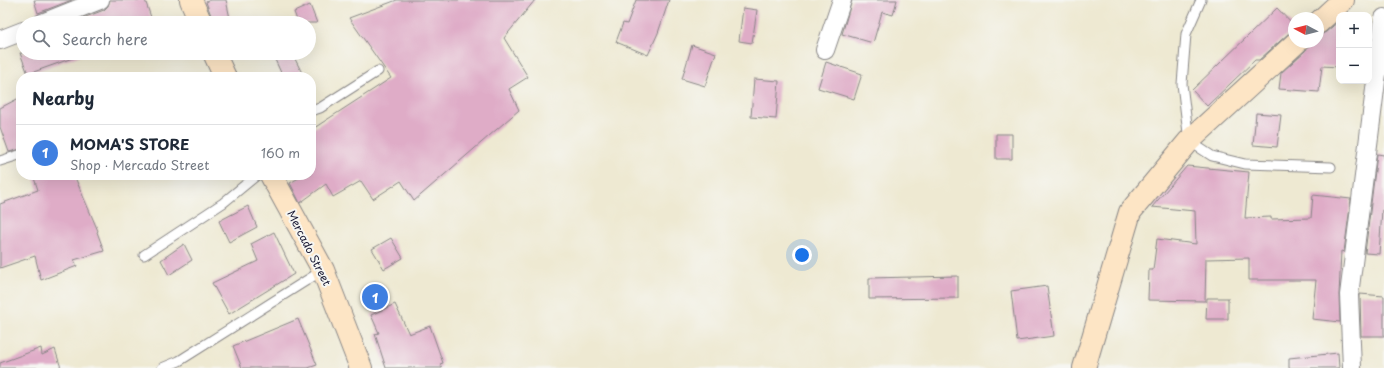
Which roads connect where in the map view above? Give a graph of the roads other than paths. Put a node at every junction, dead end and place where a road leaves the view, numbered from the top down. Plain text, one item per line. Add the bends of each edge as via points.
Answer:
1 (100, 0) edge
2 (190, 0) edge
3 (842, 0) edge
4 (1201, 0) edge
5 (1343, 0) edge
6 (60, 16) edge
7 (198, 16) edge
8 (1324, 17) edge
9 (1384, 18) edge
10 (16, 34) edge
11 (0, 40) edge
12 (1290, 48) edge
13 (825, 50) dead end
14 (217, 60) edge
15 (378, 71) dead end
16 (222, 72) edge
17 (316, 109) edge
18 (1189, 141) junction
19 (16, 156) edge
20 (0, 161) edge
21 (1331, 167) dead end
22 (251, 180) edge
23 (274, 180) edge
24 (144, 255) dead end
25 (323, 270) junction
26 (162, 368) edge
27 (361, 368) edge
28 (1084, 368) edge
29 (1352, 368) edge

1 - 6 street
2 - 7 main road
3 - 13 street
4 - 18 lane via 1186,34 1182,84
5 - 8 main road
9 - 29 street via 1349,295
10 - 11 street
12 - 18 main road
14 - 16 main road
15 - 17 lane
18 - 21 lane via 1212,156 1245,164
18 - 28 main road via 1130,212
19 - 20 lane
22 - 24 lane via 223,203
23 - 25 main road, Mercado Street
25 - 26 lane via 179,361
25 - 27 main road, Mercado Street

